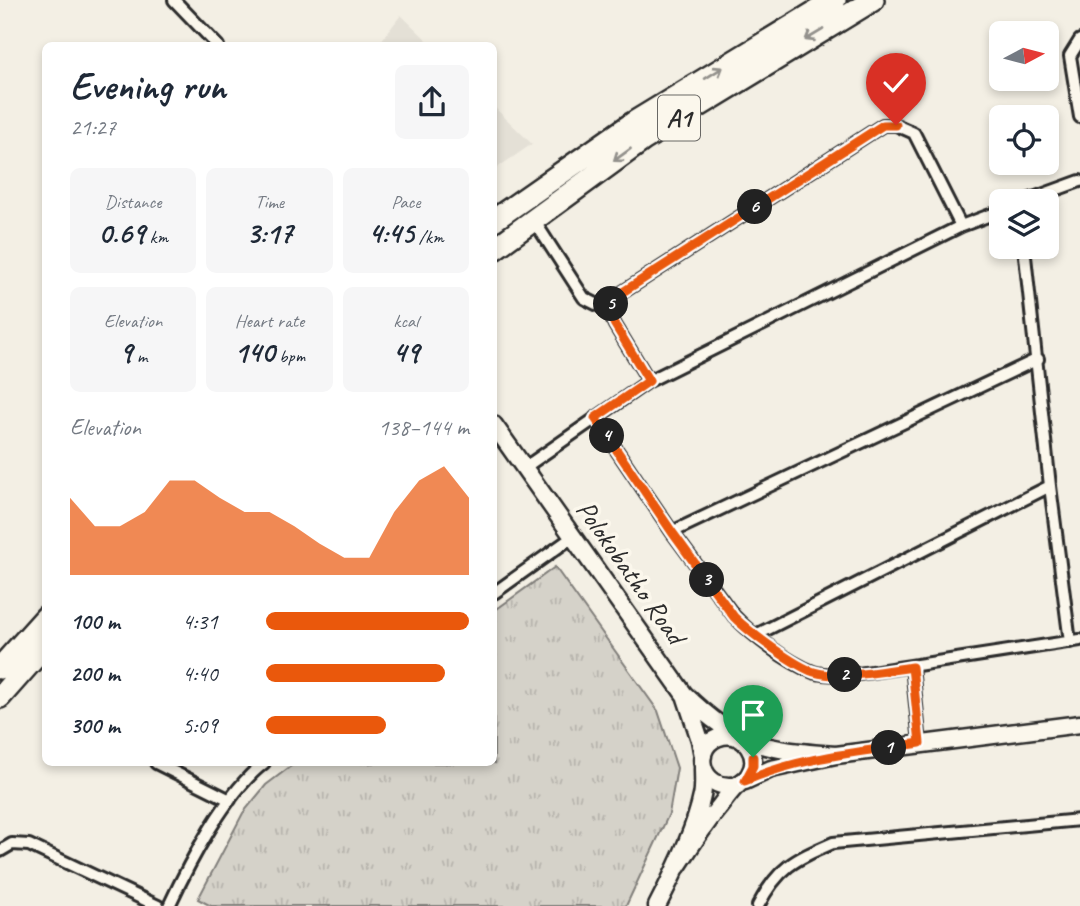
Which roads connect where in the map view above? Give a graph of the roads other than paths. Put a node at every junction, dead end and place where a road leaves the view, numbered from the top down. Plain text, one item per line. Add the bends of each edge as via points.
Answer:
1 (174, 0) edge
2 (835, 0) edge
3 (873, 0) edge
4 (1080, 40) edge
5 (214, 42) edge
6 (1080, 117) edge
7 (1080, 181) edge
8 (1058, 189) edge
9 (989, 216) edge
10 (497, 218) edge
11 (533, 219) junction
12 (961, 226) junction
13 (497, 246) edge
14 (1026, 259) edge
15 (608, 310) junction
16 (1038, 359) junction
17 (649, 381) junction
18 (595, 418) junction
19 (497, 429) edge
20 (524, 468) junction
21 (1050, 486) junction
22 (672, 532) junction
23 (574, 536) junction
24 (497, 587) edge
25 (42, 621) edge
26 (756, 635) junction
27 (1075, 641) edge
28 (42, 650) edge
29 (912, 667) junction
30 (0, 668) edge
31 (684, 694) junction
32 (0, 697) edge
33 (1080, 724) edge
34 (737, 737) junction
35 (920, 743) junction
36 (835, 755) junction
37 (703, 762) junction
38 (162, 766) edge
39 (260, 766) edge
40 (741, 783) junction
41 (230, 800) junction
42 (1080, 820) edge
43 (0, 851) edge
44 (677, 867) junction
45 (158, 906) edge
46 (169, 906) edge
47 (657, 906) edge
48 (758, 906) edge

1 - 5 street
10 -> 2 highway, A1 via 633,123
3 -> 11 highway, A1 via 643,140
4 - 6 street via 1070,56
7 - 8 street
9 - 12 street
11 - 13 highway, A1
11 - 15 street via 584,298
12 - 15 street via 914,133 883,125 615,297
12 - 17 street
14 - 16 street
15 - 17 street
16 - 21 street
16 - 22 street
17 - 18 street
18 - 20 street
18 - 22 street
19 - 20 street, Polokobatho Road
20 - 23 street, Polokobatho Road
21 - 26 street
21 - 27 street
22 - 26 street via 734,617
23 - 24 street
23 - 31 street, Polokobatho Road
25 - 30 highway
26 - 29 street via 814,673 852,675
27 - 29 street
28 - 32 highway
29 - 35 street
31 - 34 street, Polokobatho Road
31 - 37 street
33 - 35 street
34 - 36 street via 770,749
34 - 37 street via 712,741
34 - 40 street via 753,757 753,766
35 - 36 street
36 - 40 street via 771,769
37 - 40 street via 707,776 720,786
37 - 44 street via 703,795
38 - 41 street
39 - 41 street
40 - 44 street via 718,807
41 - 46 street
42 - 48 street via 833,843 781,870
43 - 45 street via 12,844 29,845
44 - 47 street

